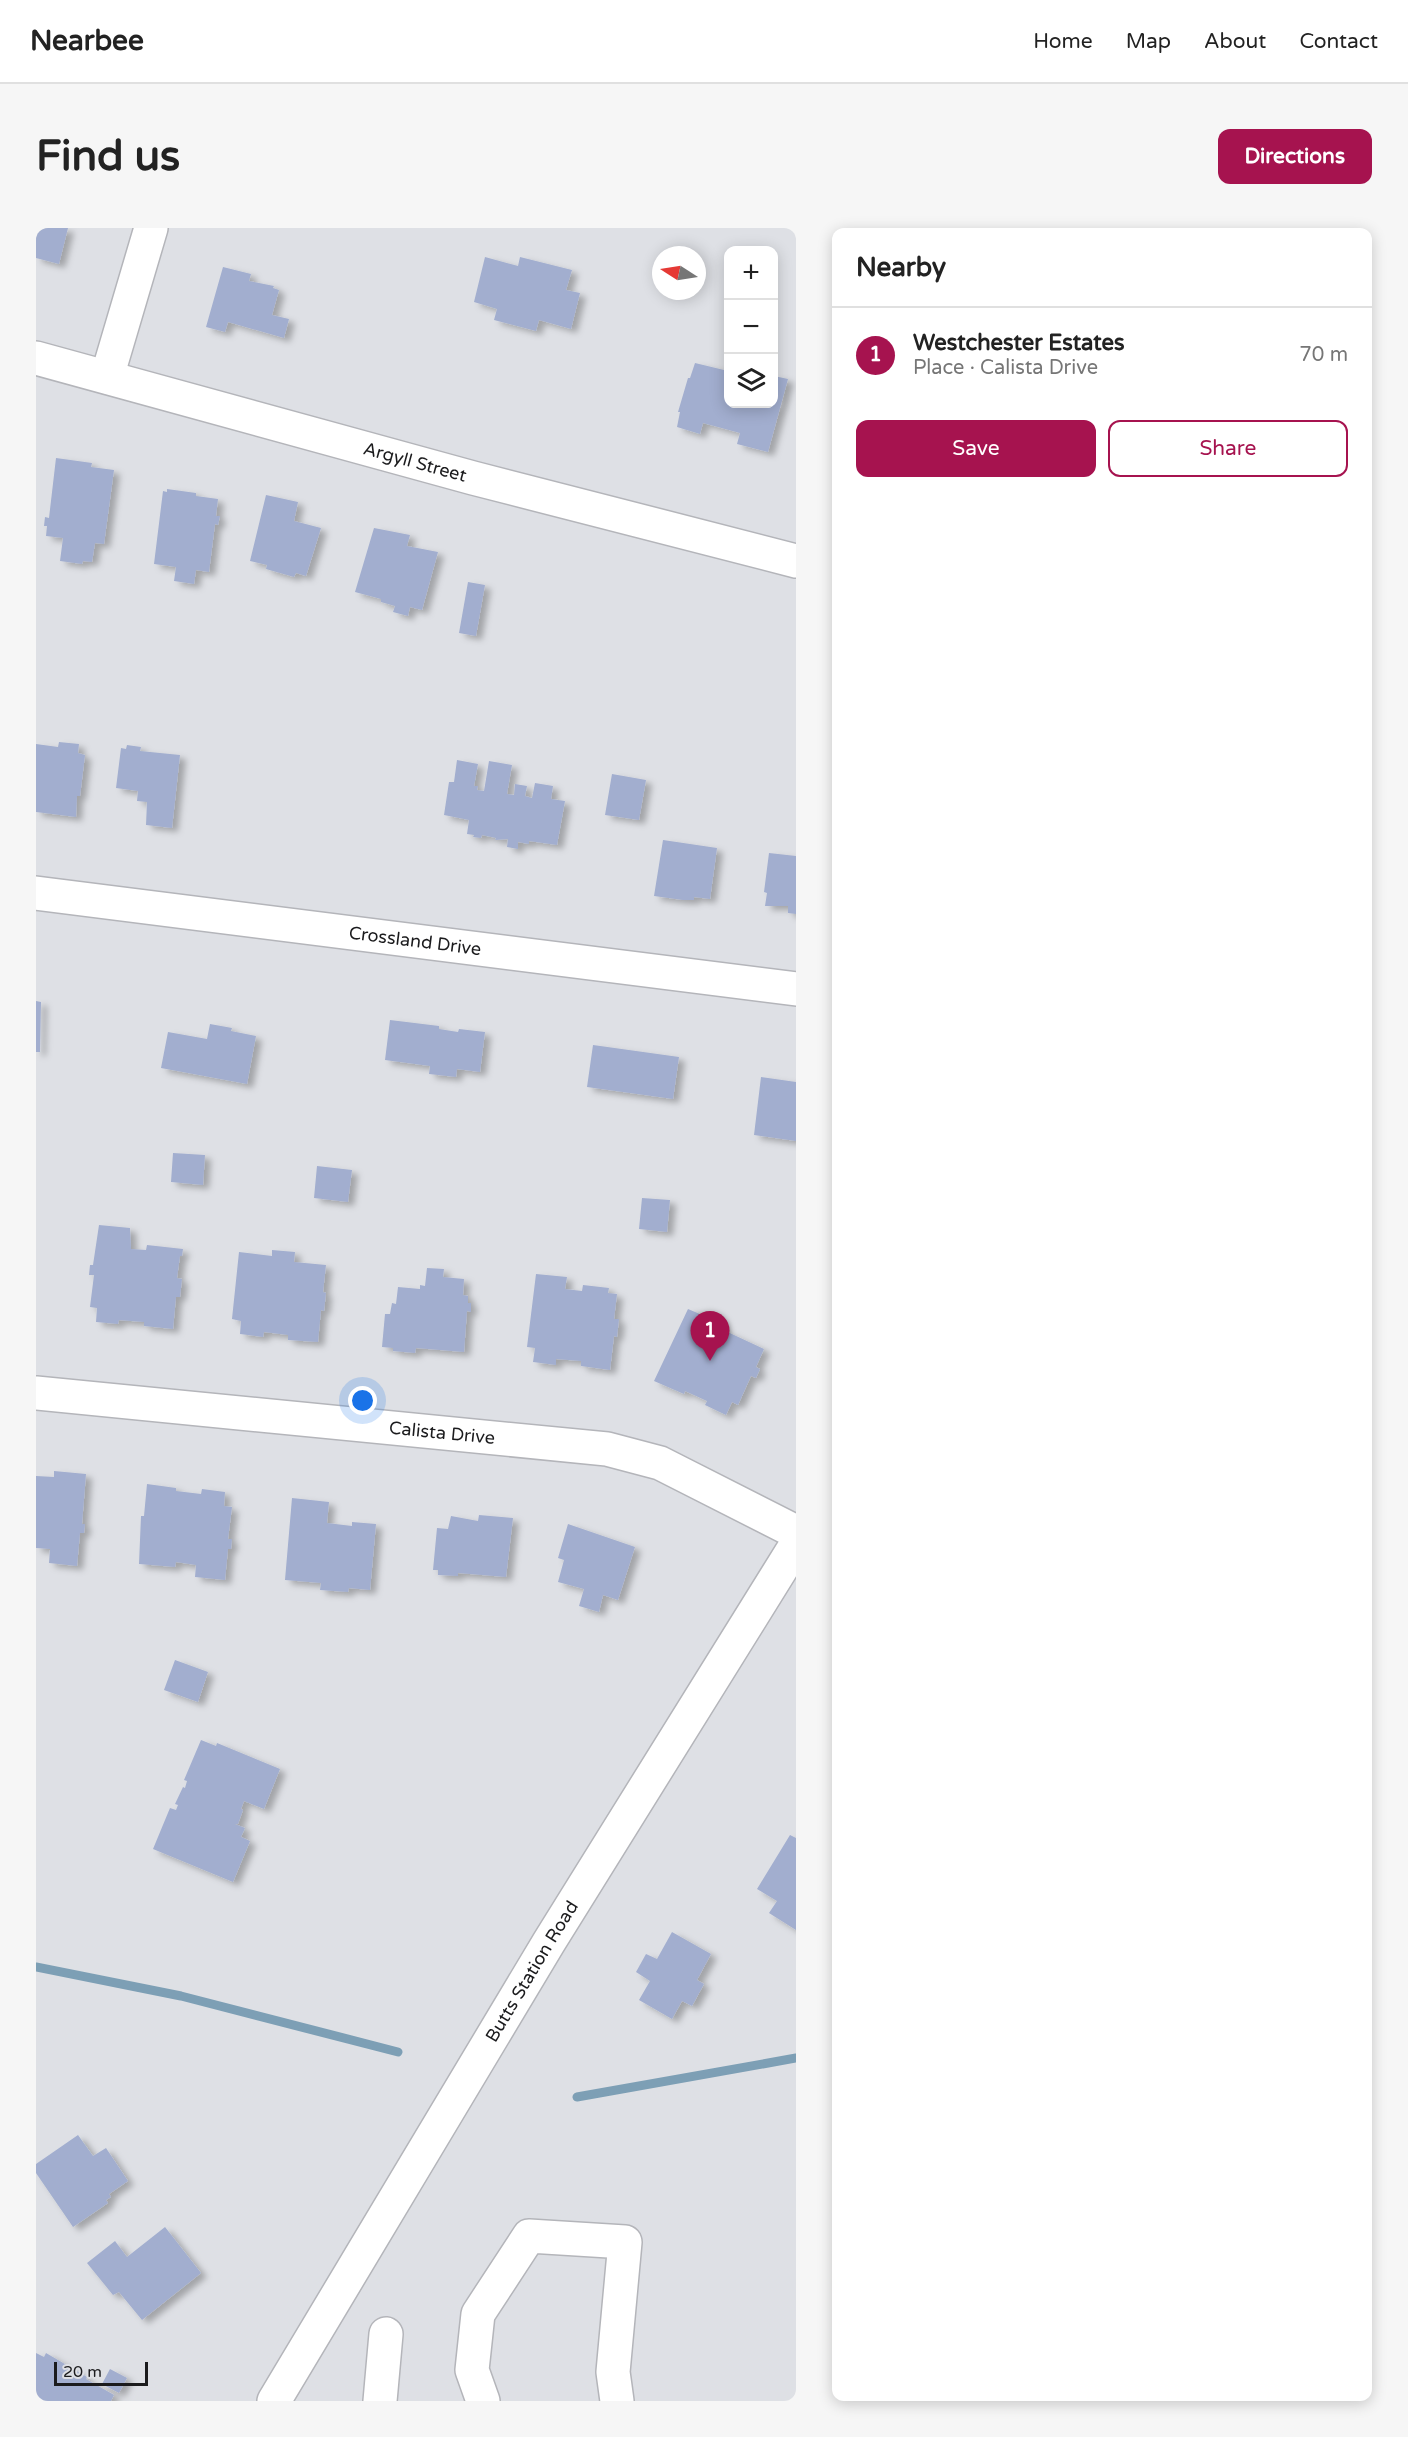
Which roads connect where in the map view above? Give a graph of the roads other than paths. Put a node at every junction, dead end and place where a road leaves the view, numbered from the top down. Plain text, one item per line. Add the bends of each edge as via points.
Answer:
1 (151, 228) edge
2 (36, 358) edge
3 (107, 377) junction
4 (796, 561) edge
5 (36, 893) edge
6 (796, 989) edge
7 (36, 1393) edge
8 (796, 1532) edge
9 (796, 1545) edge
10 (386, 2334) dead end
11 (274, 2401) edge
12 (380, 2401) edge
13 (483, 2401) edge
14 (617, 2401) edge

1 - 3 street
2 - 3 street, Argyll Street
3 - 4 street, Argyll Street
5 - 6 street, Crossland Drive
7 - 8 street, Calista Drive via 607,1449 660,1462
9 - 11 street, Butts Station Road via 549,1942
10 - 12 street
13 - 14 street via 471,2370 478,2314 529,2236 625,2242 613,2372

